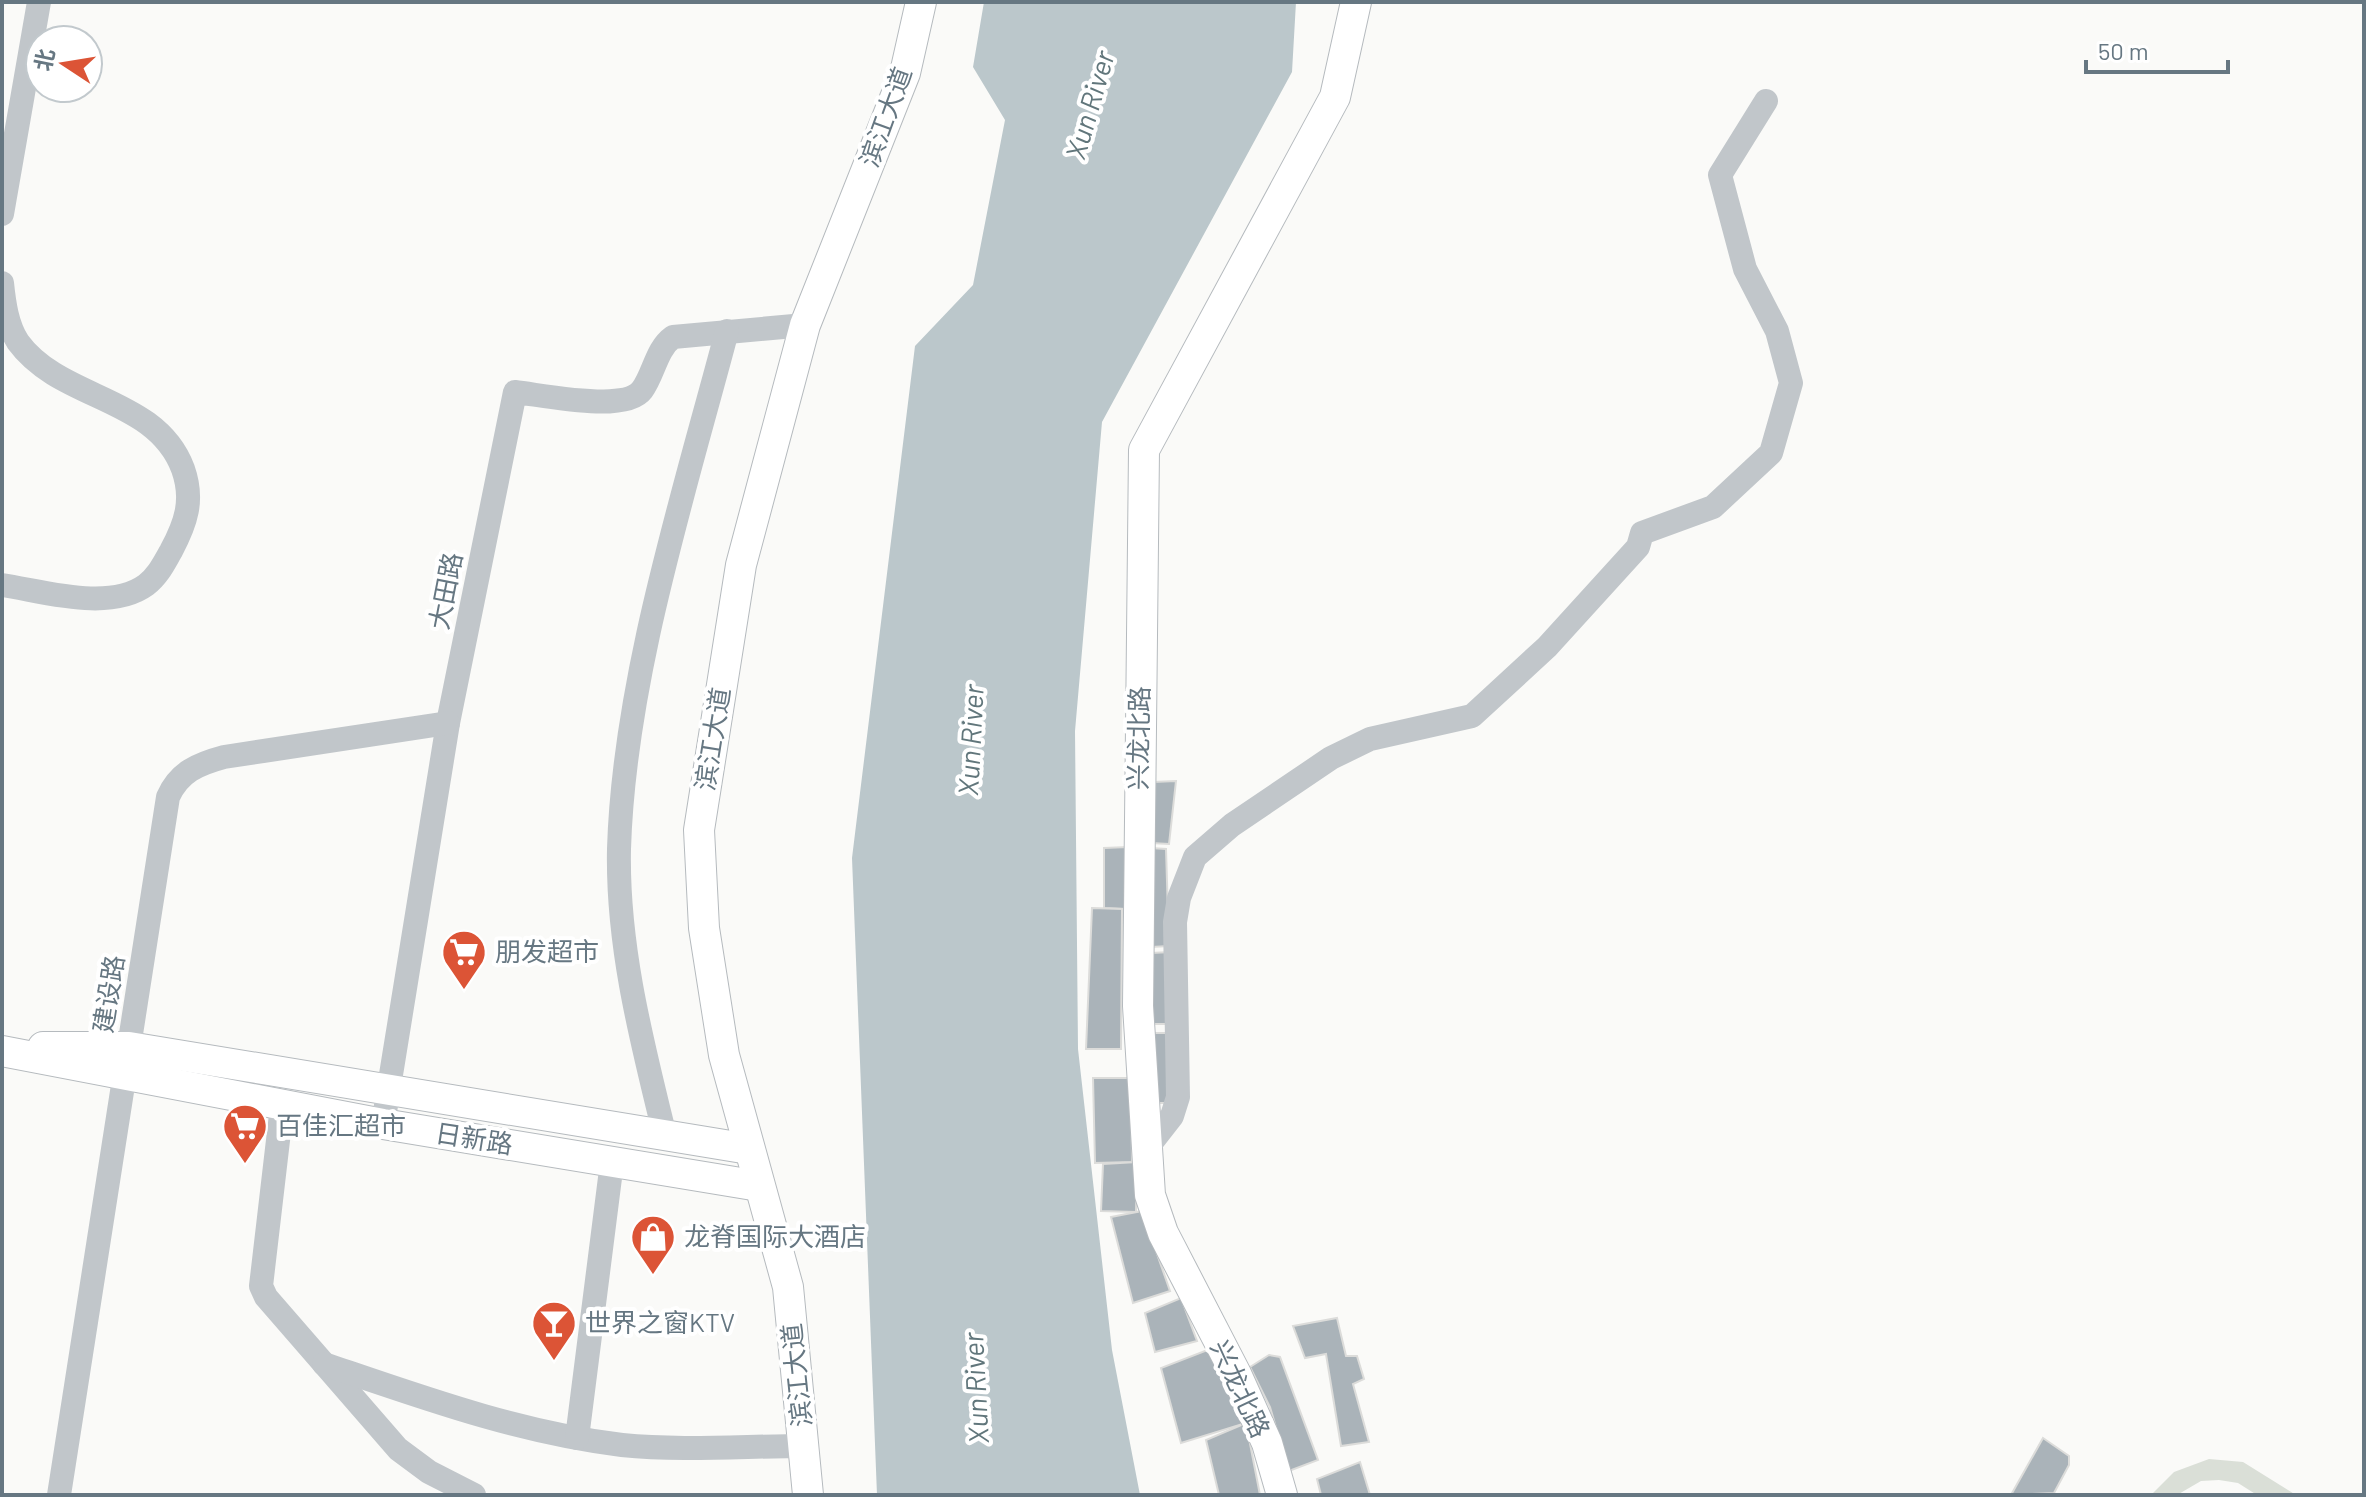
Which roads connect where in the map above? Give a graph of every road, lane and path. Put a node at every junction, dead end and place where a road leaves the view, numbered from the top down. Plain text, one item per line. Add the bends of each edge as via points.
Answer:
1 (39, 2) edge
2 (921, 2) edge
3 (1356, 2) edge
4 (1766, 101) dead end
5 (2, 214) edge
6 (2, 283) edge
7 (805, 325) junction
8 (727, 331) junction
9 (2, 585) edge
10 (448, 723) junction
11 (129, 1047) junction
12 (2, 1049) edge
13 (124, 1077) junction
14 (388, 1092) junction
15 (282, 1106) junction
16 (383, 1124) junction
17 (665, 1136) junction
18 (1147, 1148) junction
19 (749, 1149) junction
20 (612, 1162) junction
21 (759, 1186) junction
22 (324, 1364) junction
23 (577, 1438) junction
24 (805, 1446) junction
25 (59, 1495) edge
26 (474, 1495) edge
27 (808, 1495) edge
28 (1282, 1495) edge

1 - 5 street
2 - 7 main road, 滨江大道 via 905,73
3 - 18 main road, 兴龙北路 via 1335,97 1144,450 1137,850 1138,1006
4 - 18 street via 1720,175 1745,269 1777,331 1791,383 1771,453 1713,507 1642,533 1638,547 1547,647 1472,716 1370,739 1331,758 1232,825 1195,857 1175,922 1178,1097 1172,1116
6 - 9 street via 7,317 18,342 43,367 156,427 173,447 189,500 185,523 158,573 137,590 97,597
7 - 8 street, 大田路
7 - 19 main road, 滨江大道 via 741,565 699,830 704,928 724,1055
8 - 10 street, 大田路 via 673,337 644,387 628,401 515,392
8 - 17 street via 655,608 623,794 619,850 627,963
10 - 11 street, 建设路 via 224,757 182,774 168,797
10 - 14 street, 大田路
11 - 12 main road, 日新路
11 - 13 street, 建设路
11 - 14 main road, 日新路
12 - 13 main road, 日新路
13 - 15 main road, 日新路
13 - 25 street, 建设路
14 - 16 street, 大田路
14 - 17 main road, 日新路
15 - 16 main road, 日新路
15 - 22 street via 261,1286
16 - 20 main road, 日新路
17 - 19 main road, 日新路
18 - 28 main road, 兴龙北路 via 1150,1195 1163,1233 1236,1374 1267,1443
19 - 21 main road, 滨江大道
20 - 21 main road, 日新路
20 - 23 street
21 - 24 main road, 滨江大道 via 788,1287
22 - 23 street via 461,1410
22 - 26 street via 408,1457
23 - 24 street via 655,1448
24 - 27 main road, 滨江大道

